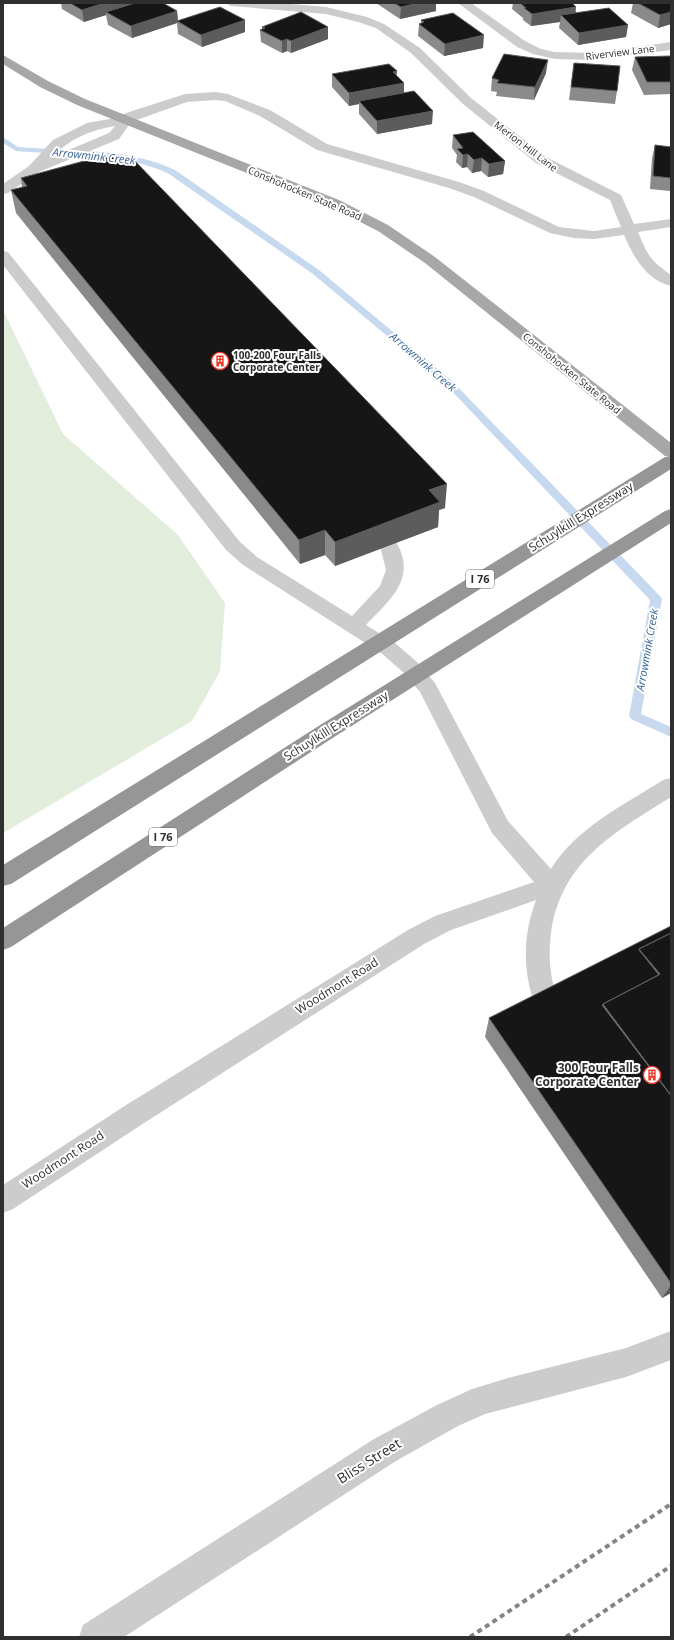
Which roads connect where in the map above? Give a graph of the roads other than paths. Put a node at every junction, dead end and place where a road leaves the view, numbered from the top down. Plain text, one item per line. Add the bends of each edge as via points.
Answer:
1 (231, 3) edge
2 (464, 3) edge
3 (334, 7) edge
4 (671, 46) edge
5 (3, 59) edge
6 (124, 120) junction
7 (34, 170) junction
8 (3, 190) edge
9 (671, 223) edge
10 (631, 231) junction
11 (3, 255) edge
12 (671, 282) edge
13 (671, 452) edge
14 (671, 461) edge
15 (671, 515) edge
16 (388, 546) edge
17 (354, 626) junction
18 (671, 786) edge
19 (3, 877) edge
20 (552, 885) junction
21 (3, 940) edge
22 (567, 1040) edge
23 (3, 1200) edge
24 (671, 1345) edge
25 (95, 1637) edge

1 - 3 street, Merion Hill Lane
2 - 4 street, Riverview Lane via 521,44 549,53 596,57
3 - 10 street, Merion Hill Lane via 381,27 406,43 468,102 542,160 616,198
5 - 6 main road, Conshohocken State Road via 62,93
6 - 7 street via 114,136
6 - 7 street via 92,126 58,143
6 - 10 street via 176,101 206,95 228,98 265,113 322,147 454,185 555,230 594,235
6 - 13 main road, Conshohocken State Road via 334,203 383,228 430,260
7 - 8 street
9 - 10 street
10 - 12 street, Merion Hill Lane via 641,257 648,266
11 - 17 street via 233,546 250,561
14 - 19 highway, Schuylkill Expressway / I 76
15 - 21 highway, Schuylkill Expressway / I 76
16 - 17 street via 395,570 389,589
17 - 20 street via 399,657 428,688 500,827
18 - 20 street via 609,825 587,843 567,862
20 - 22 street via 538,929 539,983 546,1006
20 - 23 street, Woodmont Road via 442,923 416,937
24 - 25 street, Bliss Street via 649,1356 615,1367 537,1384 483,1400 429,1424

